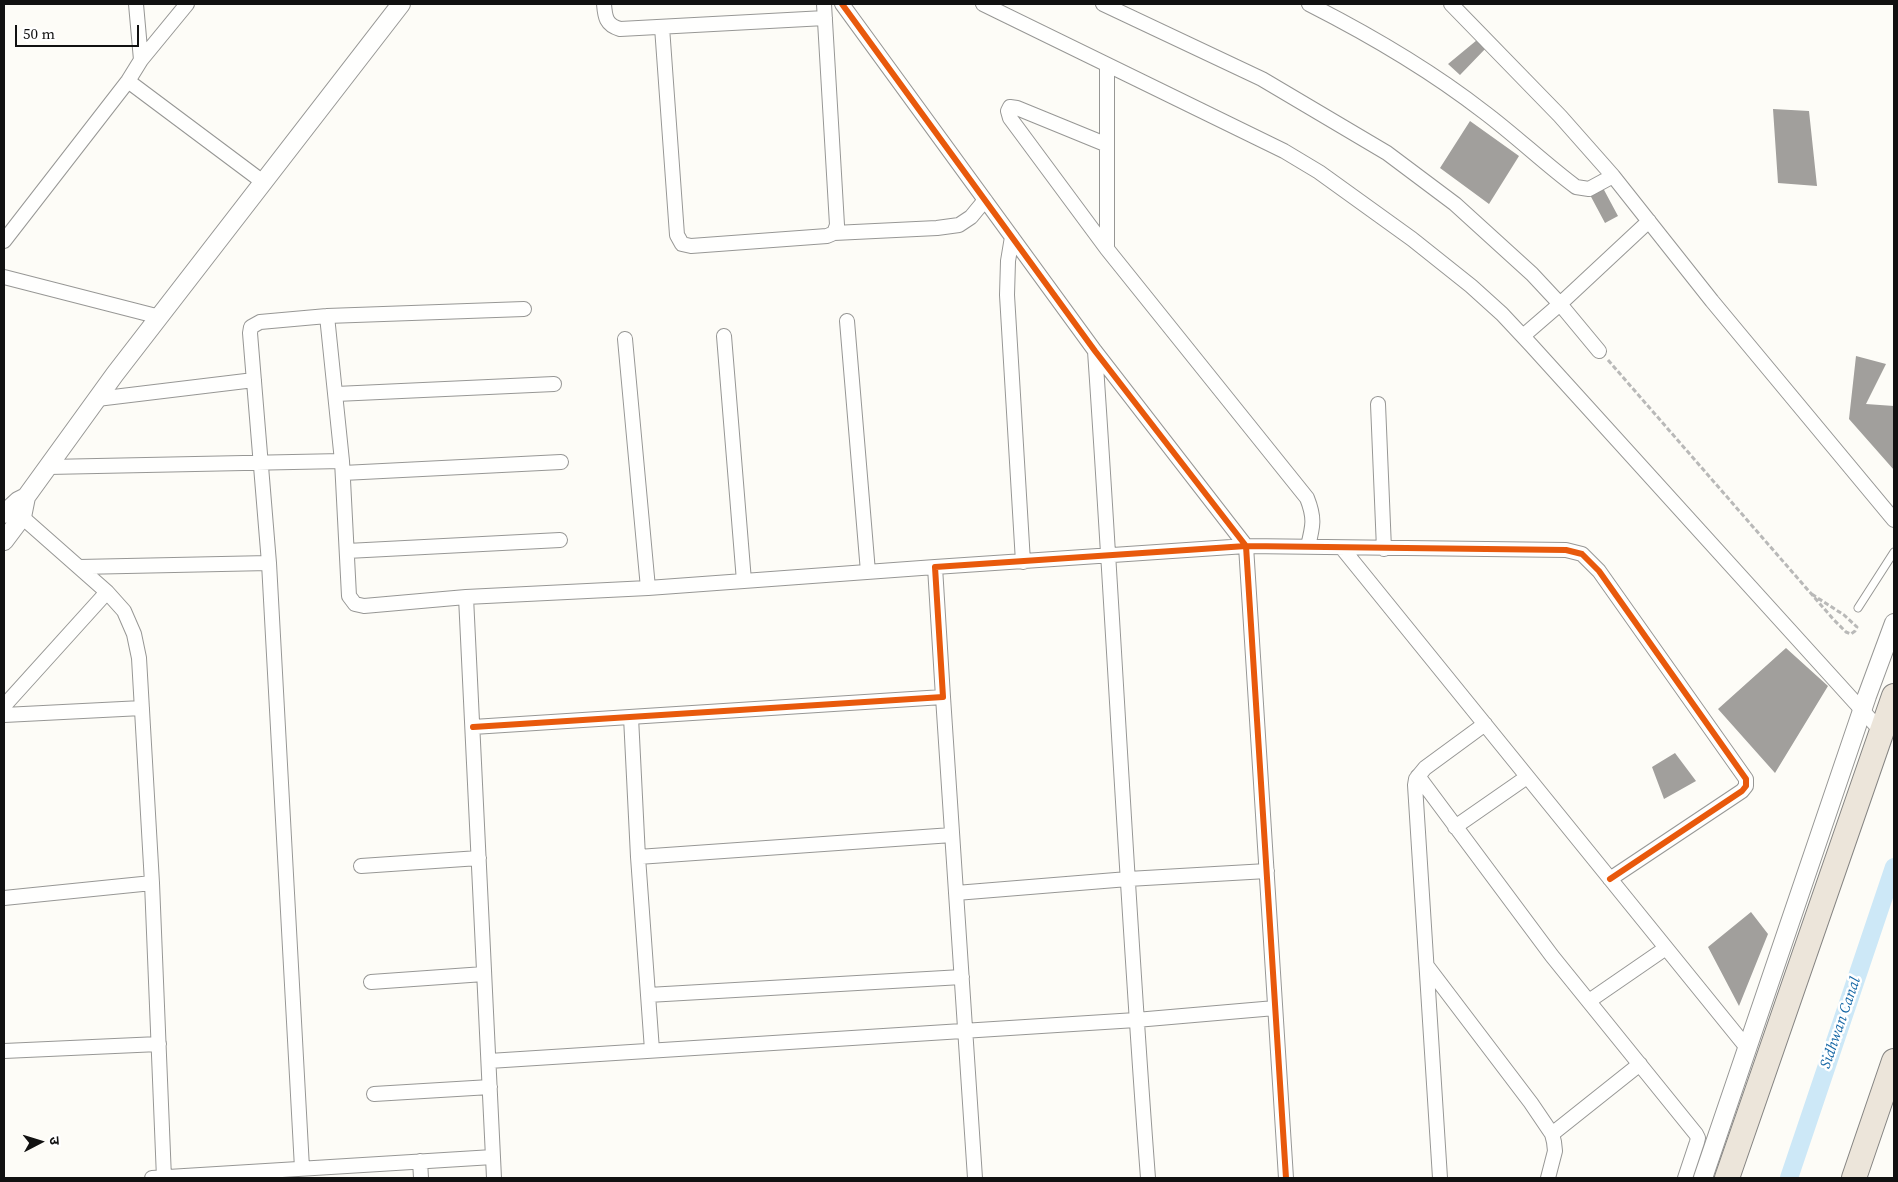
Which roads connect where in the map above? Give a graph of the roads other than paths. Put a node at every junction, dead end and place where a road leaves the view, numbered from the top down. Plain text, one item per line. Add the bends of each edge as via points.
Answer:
1 (136, 4) edge
2 (187, 4) edge
3 (401, 4) edge
4 (604, 4) edge
5 (824, 4) edge
6 (842, 4) edge
7 (982, 4) edge
8 (1103, 4) edge
9 (1309, 4) edge
10 (1451, 4) edge
11 (825, 18) junction
12 (662, 27) junction
13 (141, 60) junction
14 (1106, 65) junction
15 (128, 81) junction
16 (1106, 144) junction
17 (1613, 176) junction
18 (264, 182) junction
19 (985, 200) junction
20 (1649, 222) junction
21 (834, 233) junction
22 (1012, 237) junction
23 (4, 241) edge
24 (1107, 249) junction
25 (4, 277) edge
26 (1560, 304) junction
27 (524, 309) dead end
28 (327, 316) junction
29 (160, 317) junction
30 (847, 321) dead end
31 (724, 336) dead end
32 (1523, 336) junction
33 (625, 338) dead end
34 (1599, 350) road end
35 (1095, 352) junction
36 (254, 380) junction
37 (554, 384) dead end
38 (336, 394) junction
39 (97, 399) junction
40 (1378, 404) dead end
41 (561, 462) dead end
42 (262, 463) junction
43 (48, 467) junction
44 (342, 467) junction
45 (26, 497) junction
46 (4, 514) edge
47 (22, 517) junction
48 (1894, 520) edge
49 (560, 540) dead end
50 (4, 541) edge
51 (1246, 546) junction
52 (1308, 546) junction
53 (1342, 548) junction
54 (1384, 549) junction
55 (347, 552) junction
56 (1894, 552) edge
57 (1109, 556) junction
58 (1023, 562) junction
59 (268, 563) junction
60 (79, 567) junction
61 (934, 567) junction
62 (868, 572) junction
63 (744, 581) junction
64 (648, 588) junction
65 (107, 592) junction
66 (466, 597) junction
67 (1858, 608) dead end
68 (1894, 623) edge
69 (1868, 695) junction
70 (943, 696) junction
71 (1893, 698) edge
72 (4, 706) edge
73 (142, 708) junction
74 (4, 715) edge
75 (631, 717) junction
76 (1485, 724) junction
77 (473, 727) junction
78 (1882, 728) junction
79 (1418, 776) junction
80 (1527, 776) junction
81 (1455, 827) junction
82 (952, 835) junction
83 (638, 857) junction
84 (479, 858) junction
85 (361, 866) dead end
86 (1267, 871) junction
87 (1128, 879) junction
88 (1610, 879) junction
89 (152, 882) junction
90 (956, 893) junction
91 (4, 898) edge
92 (1666, 948) junction
93 (1427, 966) junction
94 (484, 974) junction
95 (962, 977) junction
96 (370, 982) dead end
97 (648, 995) junction
98 (1588, 1001) junction
99 (1275, 1008) junction
100 (1136, 1020) junction
101 (965, 1030) junction
102 (159, 1044) junction
103 (1748, 1049) junction
104 (652, 1050) junction
105 (4, 1051) edge
106 (488, 1061) junction
107 (1894, 1061) edge
108 (1640, 1064) junction
109 (490, 1087) junction
110 (374, 1094) dead end
111 (1552, 1134) junction
112 (493, 1157) junction
113 (420, 1162) junction
114 (302, 1168) junction
115 (318, 1173) edge
116 (152, 1178) edge
117 (164, 1178) edge
118 (421, 1178) edge
119 (494, 1178) edge
120 (974, 1178) edge
121 (1148, 1178) edge
122 (1286, 1178) edge
123 (1440, 1178) edge
124 (1548, 1178) edge
125 (1686, 1178) edge
126 (1703, 1178) edge
127 (1728, 1178) edge
128 (1854, 1178) edge

1 - 13 street
2 - 13 street
3 - 18 street
4 - 12 street via 605,18 612,27 620,30
5 - 11 street
6 - 19 street
7 - 14 street
8 - 26 street via 1262,79 1387,153 1455,204
9 - 17 street via 1360,30 1434,75 1576,187 1589,189
10 - 17 street via 1560,116
11 - 12 street
11 - 21 street via 837,225
12 - 21 street via 677,235 682,244 701,246
13 - 15 street
14 - 16 street
14 - 32 street via 1284,151 1319,172 1471,286
15 - 18 street
15 - 23 street
16 - 24 street
16 - 24 street via 1016,108 1010,107 1008,111
17 - 20 street
18 - 29 street
19 - 21 street via 971,217 958,225
19 - 22 street
20 - 26 street
20 - 48 street
22 - 35 street
22 - 58 street via 1007,295
24 - 52 street via 1307,498 1314,523
25 - 29 street
26 - 32 street
26 - 34 street
27 - 28 street
28 - 36 street via 260,322 251,327
28 - 38 street
29 - 39 street
30 - 62 street
31 - 63 street
32 - 69 street
33 - 64 street
35 - 51 street
35 - 57 street
36 - 39 street
36 - 42 street
37 - 38 street
38 - 44 street
39 - 43 street
40 - 54 street
41 - 44 street
42 - 43 street
42 - 44 street
42 - 59 street
43 - 45 street
44 - 55 street
45 - 46 street
45 - 47 street
47 - 50 street
47 - 60 street
49 - 55 street
51 - 52 street
51 - 57 street
51 - 86 street
52 - 53 street
53 - 54 street
53 - 76 street
54 - 88 street via 1566,550 1582,554 1599,571 1743,773 1746,786 1742,791
55 - 66 street via 349,596 355,604 364,606
56 - 67 lane
57 - 58 street
57 - 87 street
58 - 61 street
59 - 60 street
59 - 114 street
60 - 65 street
61 - 62 street
61 - 70 street
62 - 63 street
63 - 64 street
64 - 66 street
65 - 72 street
65 - 73 street via 124,612 134,634
66 - 77 street
68 - 69 street
69 - 78 street
69 - 103 street
70 - 75 street
70 - 82 street
71 - 78 highway
73 - 74 street
73 - 89 street
75 - 77 street
75 - 83 street
76 - 79 street
76 - 80 street
77 - 84 street
78 - 127 highway
79 - 81 street
79 - 93 street via 1415,785
80 - 81 street
80 - 88 street
81 - 98 street
82 - 83 street
82 - 90 street
83 - 97 street
84 - 85 street
84 - 94 street
86 - 87 street
86 - 99 street
87 - 90 street
87 - 100 street
88 - 92 street
89 - 91 street
89 - 102 street
90 - 95 street
92 - 98 street
92 - 103 street
93 - 111 street
93 - 123 street
94 - 96 street
94 - 106 street
95 - 97 street
95 - 101 street
97 - 104 street
98 - 108 street
99 - 100 street
99 - 122 street
100 - 101 street
100 - 121 street
101 - 104 street
101 - 120 street
102 - 105 street
102 - 117 street
103 - 126 street
104 - 106 street
106 - 109 street
107 - 128 highway
108 - 111 street
108 - 125 street via 1698,1138
109 - 110 street
109 - 112 street
111 - 124 street via 1555,1151
112 - 113 street
112 - 119 street
113 - 115 street
113 - 118 street
114 - 115 street
114 - 117 street
116 - 117 street

